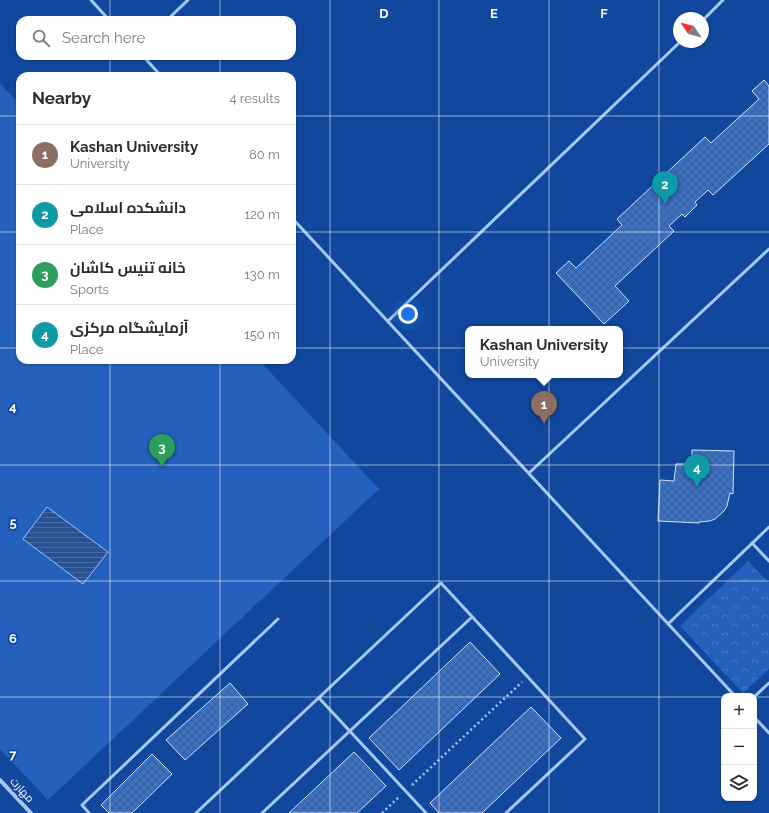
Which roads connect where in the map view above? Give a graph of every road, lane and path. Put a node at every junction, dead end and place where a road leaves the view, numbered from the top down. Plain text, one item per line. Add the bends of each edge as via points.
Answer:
1 (91, 0) edge
2 (188, 0) edge
3 (724, 0) edge
4 (709, 14) edge
5 (105, 16) edge
6 (171, 16) edge
7 (674, 48) edge
8 (146, 60) edge
9 (157, 72) edge
10 (296, 222) edge
11 (769, 249) edge
12 (388, 321) junction
13 (529, 473) junction
14 (769, 527) edge
15 (752, 543) junction
16 (769, 561) edge
17 (472, 617) junction
18 (278, 620) dead end
19 (668, 624) junction
20 (527, 677) junction
21 (769, 683) edge
22 (732, 693) edge
23 (757, 694) edge
24 (319, 698) junction
25 (757, 720) edge
26 (350, 731) junction
27 (769, 733) edge
28 (0, 780) edge
29 (406, 791) junction
30 (31, 813) edge
31 (89, 813) edge
32 (196, 813) edge
33 (262, 813) edge
34 (382, 813) edge
35 (426, 813) edge
36 (506, 813) edge

1 - 5 lane
2 - 6 lane
3 - 4 lane
7 - 12 lane
8 - 9 lane
10 - 12 lane
11 - 13 lane
12 - 13 lane
13 - 19 lane
14 - 15 lane
15 - 16 lane
15 - 19 lane
17 - 20 lane
17 - 24 lane via 441,583
17 - 26 lane
18 - 31 lane via 82,805
19 - 22 lane
20 - 29 path
20 - 36 lane via 584,739
21 - 23 lane
24 - 26 lane
24 - 32 lane
25 - 27 lane
26 - 29 lane
26 - 33 lane
28 - 30 street, مهارت
29 - 34 path
29 - 35 lane

